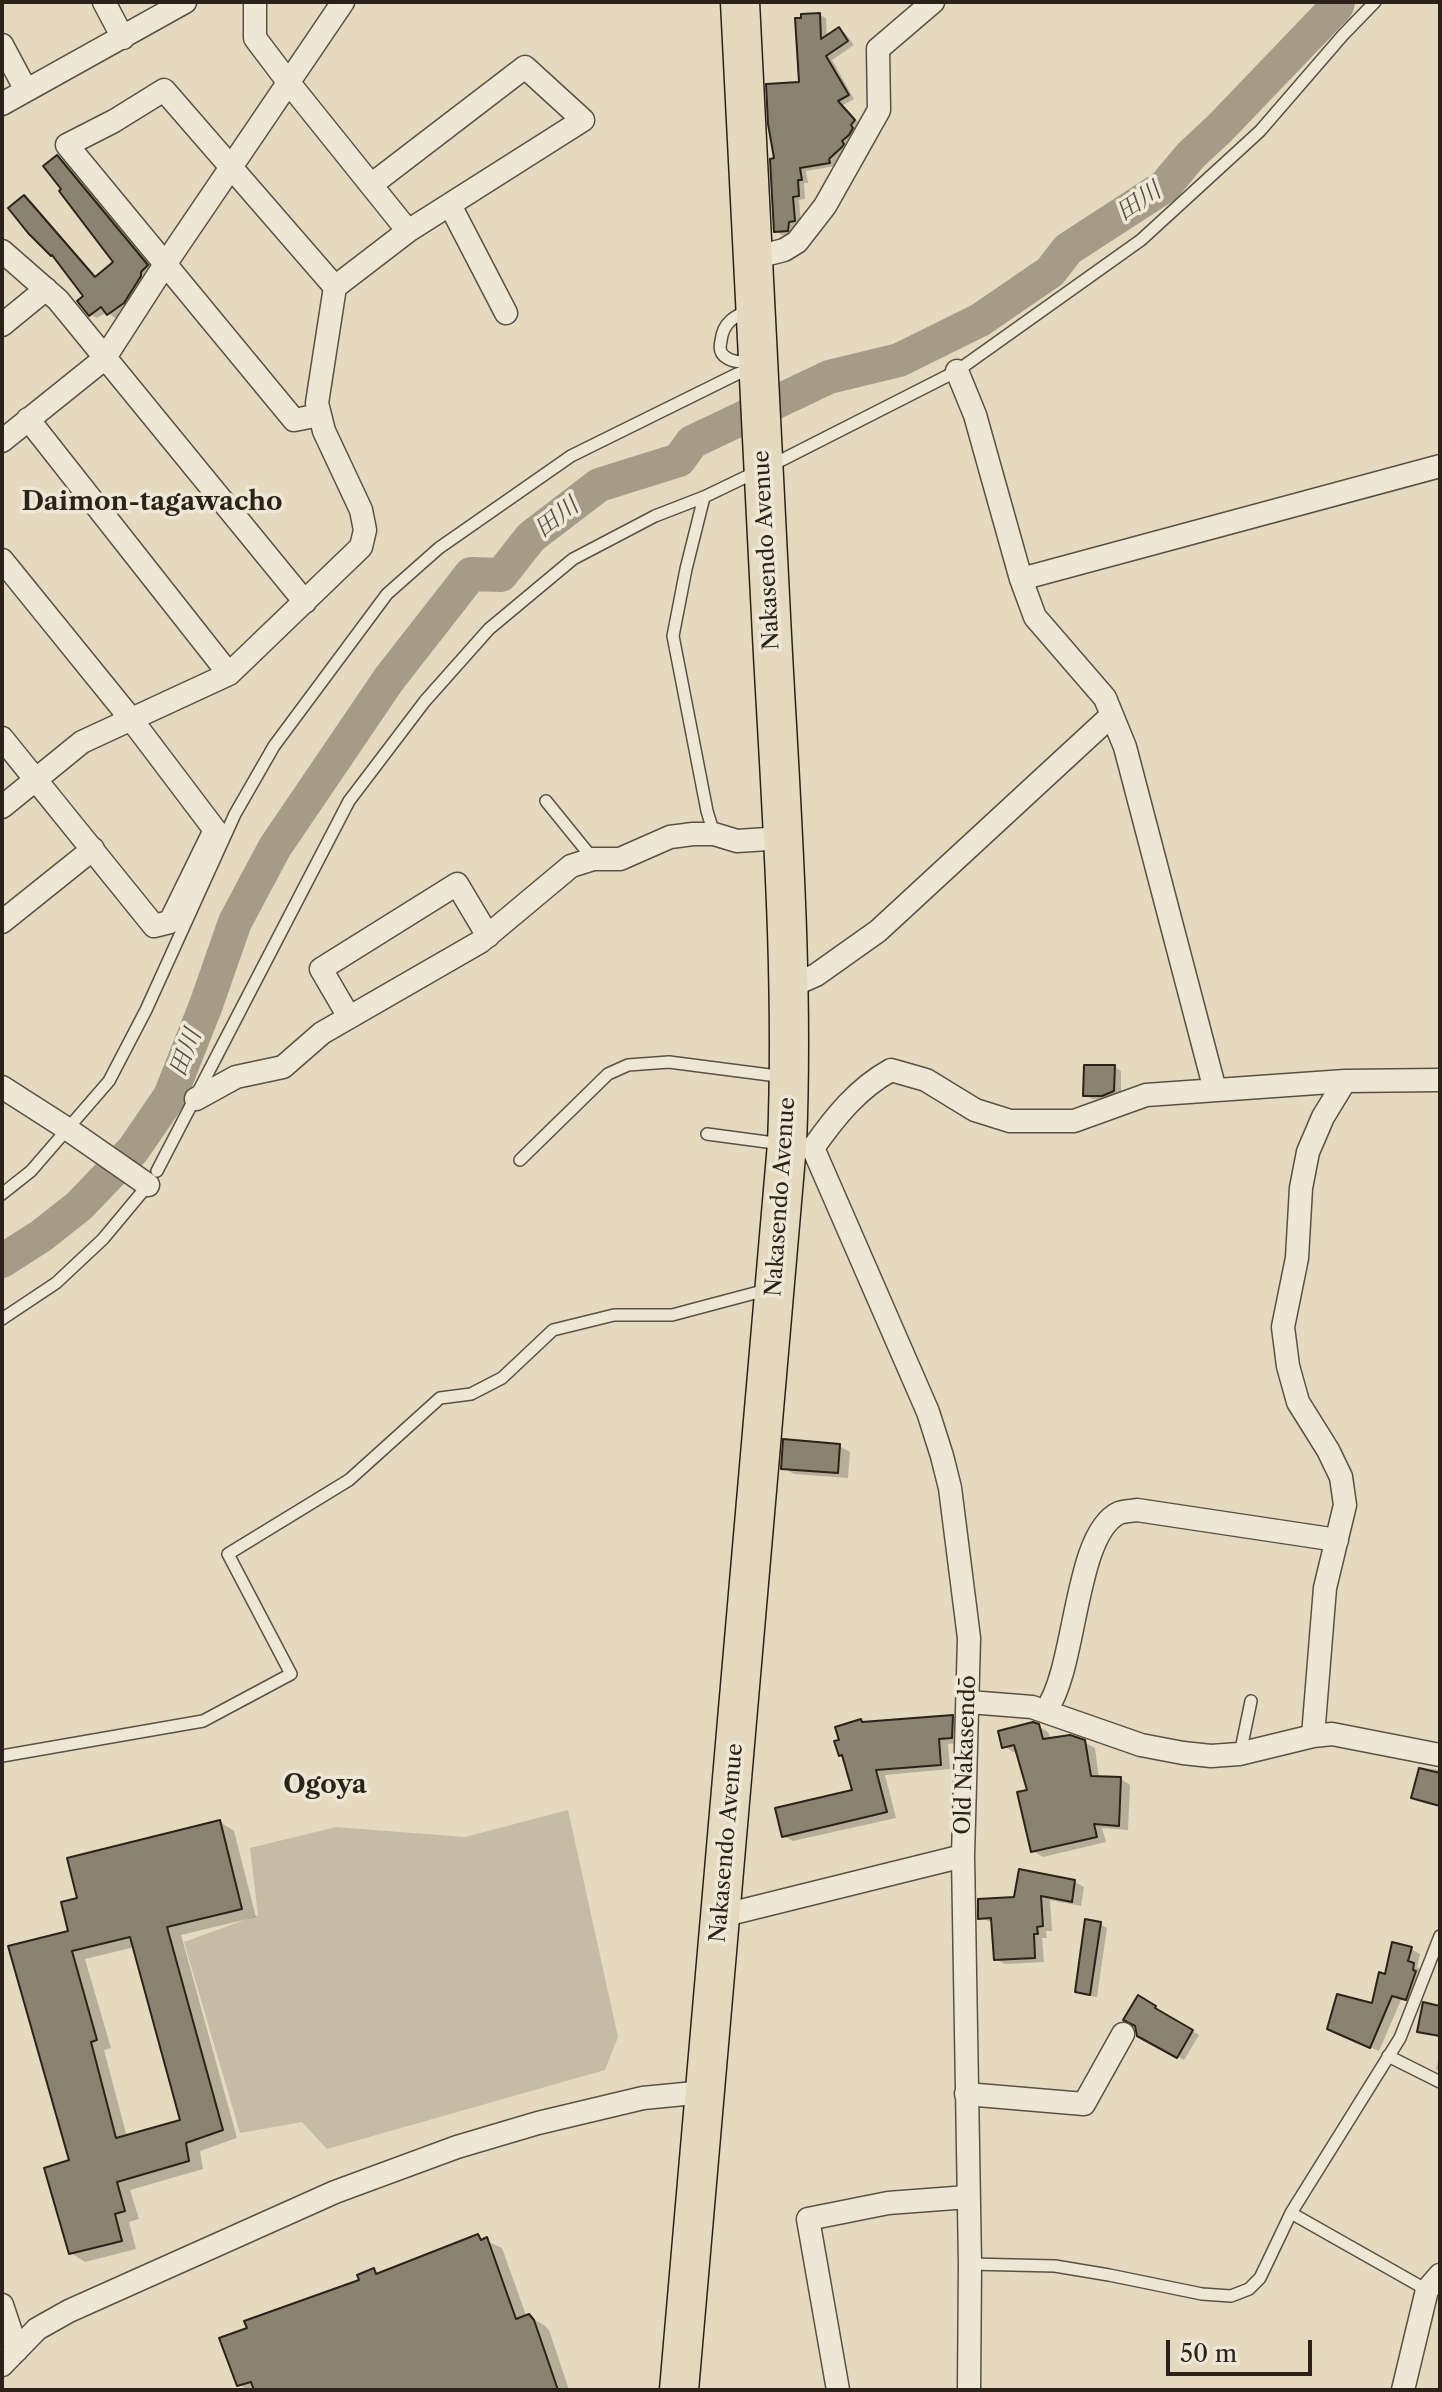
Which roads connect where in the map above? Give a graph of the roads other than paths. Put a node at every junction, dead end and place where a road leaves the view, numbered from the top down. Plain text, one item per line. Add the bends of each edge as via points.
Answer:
1 (104, 2) edge
2 (185, 2) edge
3 (255, 2) edge
4 (343, 2) edge
5 (740, 2) edge
6 (933, 2) edge
7 (1375, 2) edge
8 (123, 38) junction
9 (2, 45) edge
10 (289, 83) junction
11 (26, 90) junction
12 (2, 104) edge
13 (232, 168) junction
14 (371, 185) junction
15 (450, 205) junction
16 (408, 231) junction
17 (2, 251) edge
18 (753, 258) junction
19 (166, 263) junction
20 (335, 287) junction
21 (46, 289) junction
22 (506, 313) dead end
23 (2, 325) edge
24 (104, 359) junction
25 (758, 368) junction
26 (957, 371) junction
27 (320, 415) junction
28 (28, 419) junction
29 (2, 441) edge
30 (763, 465) junction
31 (1440, 466) edge
32 (704, 497) junction
33 (2, 560) edge
34 (1021, 579) junction
35 (305, 602) junction
36 (229, 674) junction
37 (1112, 715) junction
38 (131, 719) junction
39 (2, 738) edge
40 (35, 778) junction
41 (546, 801) dead end
42 (2, 807) edge
43 (714, 834) junction
44 (783, 838) junction
45 (93, 849) junction
46 (593, 859) junction
47 (2, 922) edge
48 (488, 936) junction
49 (789, 987) junction
50 (349, 1017) junction
51 (789, 1078) junction
52 (1440, 1080) edge
53 (1345, 1081) junction
54 (2, 1087) edge
55 (1215, 1090) junction
56 (196, 1099) junction
57 (68, 1130) junction
58 (707, 1134) dead end
59 (800, 1146) junction
60 (520, 1160) dead end
61 (149, 1178) junction
62 (2, 1194) edge
63 (774, 1287) junction
64 (2, 1319) edge
65 (1337, 1540) junction
66 (1251, 1701) dead end
67 (969, 1702) junction
68 (1046, 1710) junction
69 (1313, 1736) junction
70 (1239, 1754) junction
71 (1440, 1755) edge
72 (2, 1756) edge
73 (963, 1856) junction
74 (721, 1916) junction
75 (1440, 1936) edge
76 (1123, 2034) dead end
77 (1388, 2056) junction
78 (1440, 2082) edge
79 (705, 2092) junction
80 (966, 2094) junction
81 (968, 2197) junction
82 (1291, 2213) junction
83 (970, 2264) junction
84 (1434, 2282) edge
85 (2, 2305) edge
86 (10, 2358) edge
87 (679, 2390) edge
88 (838, 2390) edge
89 (969, 2390) edge
90 (1403, 2390) edge

1 - 8 street
2 - 8 street
3 - 10 street via 255,38
4 - 10 street
5 - 18 highway, Nakasendo Avenue
6 - 18 street via 878,49 879,110 825,206 797,242
7 - 26 lane via 1260,131 1141,240
8 - 11 street
9 - 11 street
10 - 13 street
10 - 14 street
11 - 12 street
13 - 19 street
13 - 19 street via 164,90 67,145
13 - 20 street
14 - 15 street via 525,67 583,120
14 - 16 street
15 - 16 street
15 - 22 street
16 - 20 street
17 - 21 street
18 - 25 highway, Nakasendo Avenue
19 - 24 street
19 - 27 street via 294,420
20 - 27 street via 317,403
21 - 23 street
21 - 24 street
24 - 28 street
24 - 35 street
25 - 30 highway, Nakasendo Avenue
25 - 57 lane via 571,456 439,548 387,594 274,746 235,814 109,1081
26 - 30 lane
26 - 34 street via 975,415
27 - 35 street via 365,530 361,547
28 - 29 street
28 - 36 street
30 - 32 lane
30 - 44 highway, Nakasendo Avenue
31 - 34 street
32 - 43 lane via 673,636
32 - 56 lane via 573,559 489,629 425,701 349,801
33 - 38 street
34 - 37 street via 1035,617 1105,698
35 - 36 street
36 - 38 street
37 - 49 street via 878,931 816,975
37 - 55 street via 1125,747
38 - 40 street via 82,742
38 - 45 street via 215,830 170,922 154,926
39 - 40 street
40 - 42 street
40 - 45 street
41 - 46 lane
43 - 44 street via 737,841
43 - 46 street via 670,837 620,859
44 - 49 highway, Nakasendo Avenue
45 - 47 street
46 - 48 street via 571,866
48 - 50 street
48 - 50 street via 457,884 321,969
49 - 51 highway, Nakasendo Avenue
50 - 56 street via 283,1067 236,1077
51 - 59 highway, Nakasendo Avenue
51 - 60 lane via 669,1062 628,1065 608,1074
52 - 53 street
53 - 55 street
53 - 65 street via 1308,1152 1297,1258 1283,1327 1298,1402 1341,1477 1345,1505
54 - 57 street
55 - 59 street via 1146,1095 1074,1121 1010,1121 975,1110 926,1080 891,1070
56 - 61 lane
57 - 61 street
57 - 62 lane
58 - 59 lane
59 - 63 highway, Nakasendo Avenue
59 - 67 street, Old Nakasendō via 905,1357 942,1456 965,1594
61 - 64 lane via 103,1239 56,1283
63 - 72 lane via 672,1315 614,1315 553,1330 502,1378 471,1394 440,1398 349,1480 228,1554 291,1674 203,1721
63 - 74 highway, Nakasendo Avenue
65 - 68 street via 1137,1510 1119,1513 1098,1536 1087,1562 1069,1648 1055,1698
65 - 69 street via 1325,1588
66 - 70 lane
67 - 68 street
67 - 73 street, Old Nakasendō
68 - 70 street via 1141,1745 1197,1755
69 - 70 street
69 - 71 street via 1332,1734
73 - 74 street
73 - 80 street, Old Nakasendō
74 - 79 highway, Nakasendo Avenue
75 - 77 lane
76 - 80 street via 1084,2104
77 - 78 lane
77 - 82 lane
79 - 86 street via 643,2098 538,2123 335,2192 69,2311 37,2329
79 - 87 highway, Nakasendo Avenue
80 - 81 street, Old Nakasendō
81 - 83 street, Old Nakasendō
81 - 88 street via 888,2203 808,2219
82 - 83 lane via 1260,2278 1231,2296 1055,2266
82 - 84 lane
83 - 89 street, Old Nakasendō
84 - 90 street
85 - 86 street

